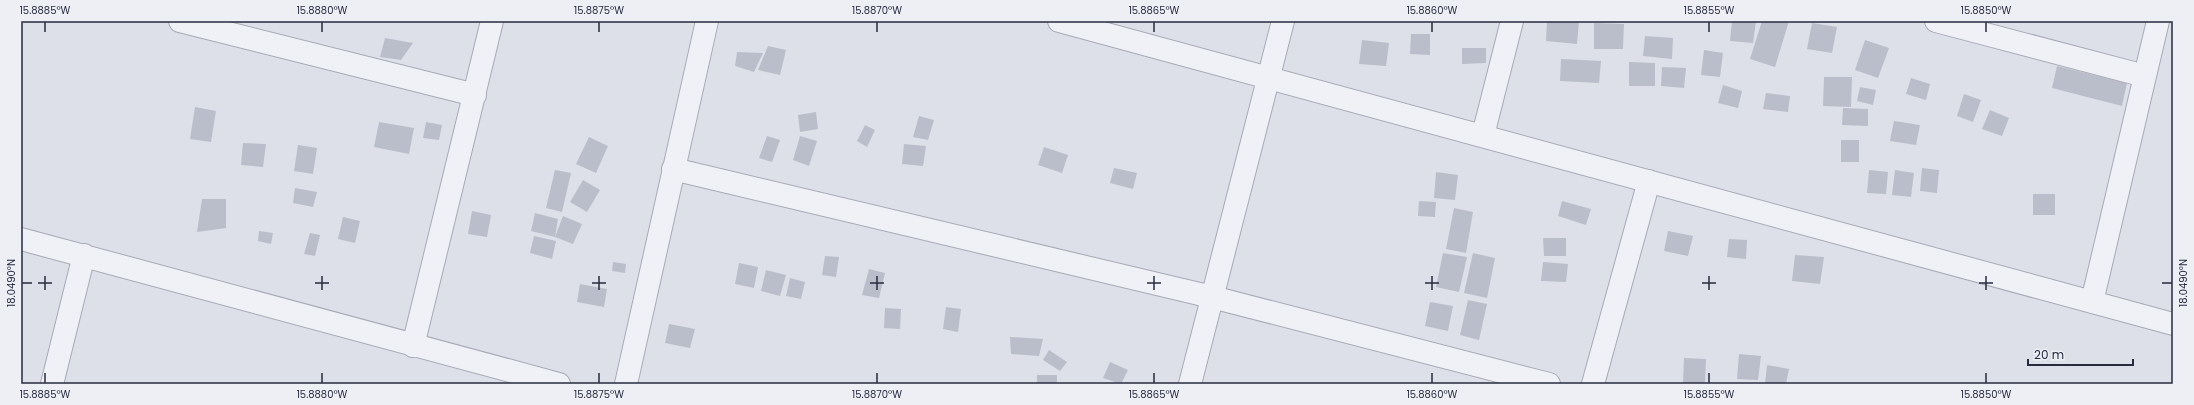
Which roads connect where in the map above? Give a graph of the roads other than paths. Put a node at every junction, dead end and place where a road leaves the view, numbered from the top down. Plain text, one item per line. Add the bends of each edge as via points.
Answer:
1 (180, 21) edge
2 (492, 21) edge
3 (707, 21) edge
4 (1059, 21) edge
5 (1283, 21) edge
6 (1512, 21) edge
7 (1936, 21) edge
8 (2158, 21) edge
9 (2145, 76) junction
10 (1269, 78) junction
11 (475, 94) junction
12 (1483, 135) junction
13 (673, 169) junction
14 (1649, 181) junction
15 (21, 239) edge
16 (84, 255) junction
17 (1212, 298) junction
18 (2092, 302) junction
19 (2173, 324) edge
20 (413, 346) junction
21 (52, 384) edge
22 (559, 384) edge
23 (626, 384) edge
24 (1190, 384) edge
25 (1550, 384) edge
26 (1593, 384) edge

1 - 11 street
2 - 11 street
3 - 13 street
4 - 10 street
5 - 10 street
6 - 12 street
7 - 9 street
8 - 9 street
9 - 18 street
10 - 12 street
10 - 17 street
11 - 20 street
12 - 14 street
13 - 17 street
13 - 23 street
14 - 18 street
14 - 26 street
15 - 16 street
16 - 20 street
16 - 21 street
17 - 24 street
17 - 25 street
18 - 19 street
20 - 22 street

